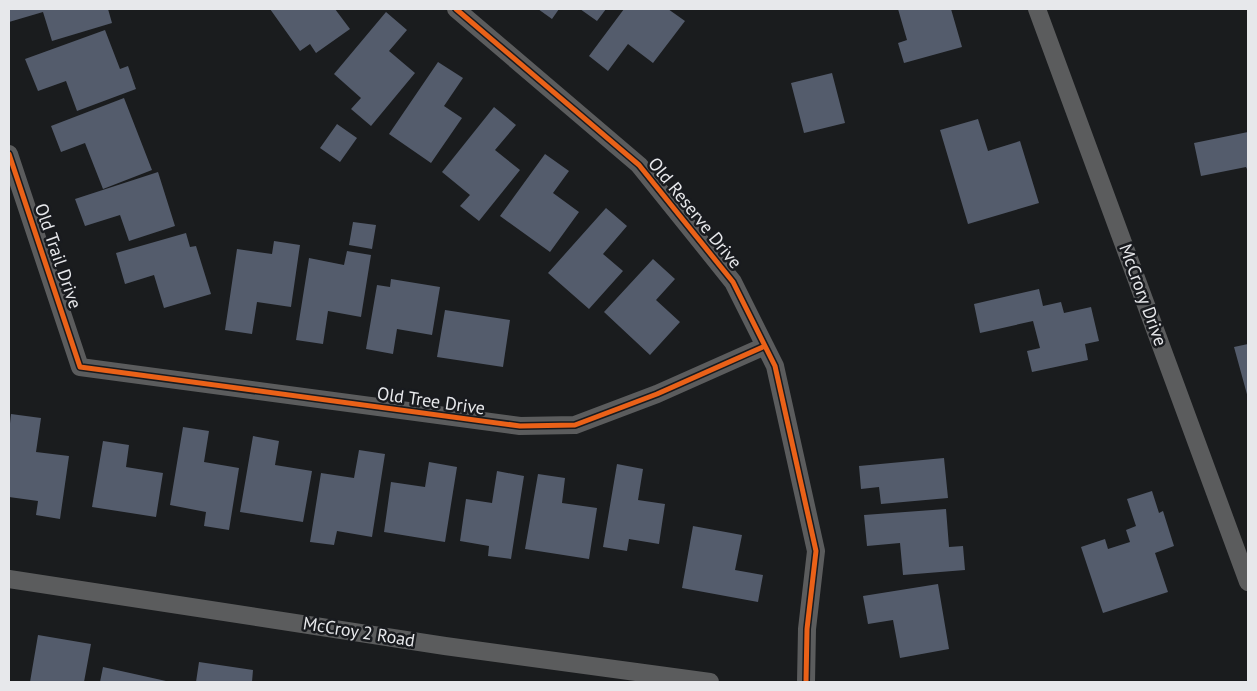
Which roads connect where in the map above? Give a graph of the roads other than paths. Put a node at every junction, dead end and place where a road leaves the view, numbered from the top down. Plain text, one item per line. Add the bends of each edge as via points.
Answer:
1 (456, 9) edge
2 (1037, 9) edge
3 (9, 154) edge
4 (765, 346) junction
5 (80, 366) joint
6 (9, 579) edge
7 (1248, 582) edge
8 (710, 682) edge
9 (806, 682) edge

1 - 4 street, Old Reserve Drive via 638,165 733,282
2 - 7 street, McCrory Drive
3 - 5 street, Old Trail Drive
4 - 5 street, Old Tree Drive via 657,394 575,425 510,425
4 - 9 street, Old Reserve Drive via 775,366 816,551 807,629
6 - 8 street, McCroy 2 Road via 445,646

